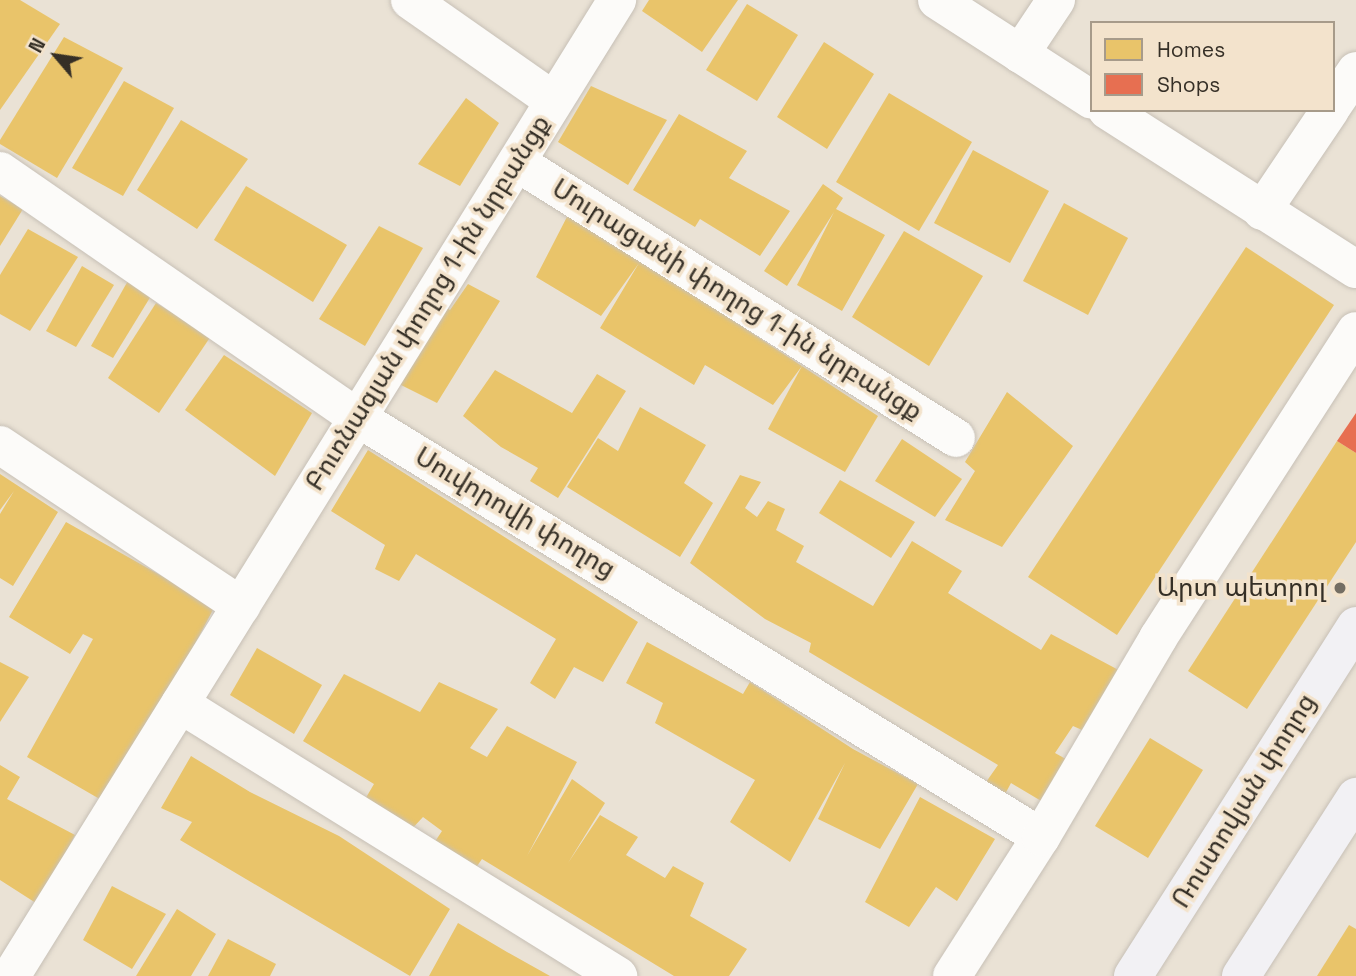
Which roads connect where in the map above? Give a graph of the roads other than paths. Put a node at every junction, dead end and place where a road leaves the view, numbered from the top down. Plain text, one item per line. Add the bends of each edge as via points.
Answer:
1 (410, 0) edge
2 (617, 0) edge
3 (937, 0) edge
4 (1056, 0) edge
5 (1020, 54) junction
6 (1356, 71) edge
7 (1090, 99) edge
8 (553, 100) junction
9 (1335, 102) edge
10 (1110, 112) edge
11 (1329, 112) edge
12 (518, 163) junction
13 (0, 171) edge
14 (1262, 211) junction
15 (1356, 269) edge
16 (1356, 331) edge
17 (358, 418) junction
18 (956, 438) dead end
19 (0, 445) edge
20 (241, 606) junction
21 (1356, 626) edge
22 (180, 704) junction
23 (1356, 797) edge
24 (1041, 837) junction
25 (10, 976) edge
26 (618, 976) edge
27 (952, 976) edge
28 (1133, 976) edge
29 (1241, 976) edge

1 - 8 street
2 - 8 street, Բուռնազյան փողոց 1-ին նրբանցք
3 - 5 street
4 - 5 street
5 - 7 street
6 - 9 street
8 - 12 street, Բուռնազյան փողոց 1-ին նրբանցք
10 - 14 street
11 - 14 street
12 - 17 street, Բուռնազյան փողոց 1-ին նրբանցք
12 - 18 street, Մուրացանի փողոց 1-ին նրբանցք
13 - 17 street, Սուվորովի փողոց
14 - 15 street
16 - 24 street via 1158,638
17 - 20 street, Բուռնազյան փողոց 1-ին նրբանցք
17 - 24 street, Սուվորովի փողոց
19 - 20 street
20 - 22 street, Բուռնազյան փողոց 1-ին նրբանցք
21 - 28 main road, Ռոստովյան փողոց
22 - 25 street, Բուռնազյան փողոց 1-ին նրբանցք
22 - 26 street
23 - 29 main road
24 - 27 street

